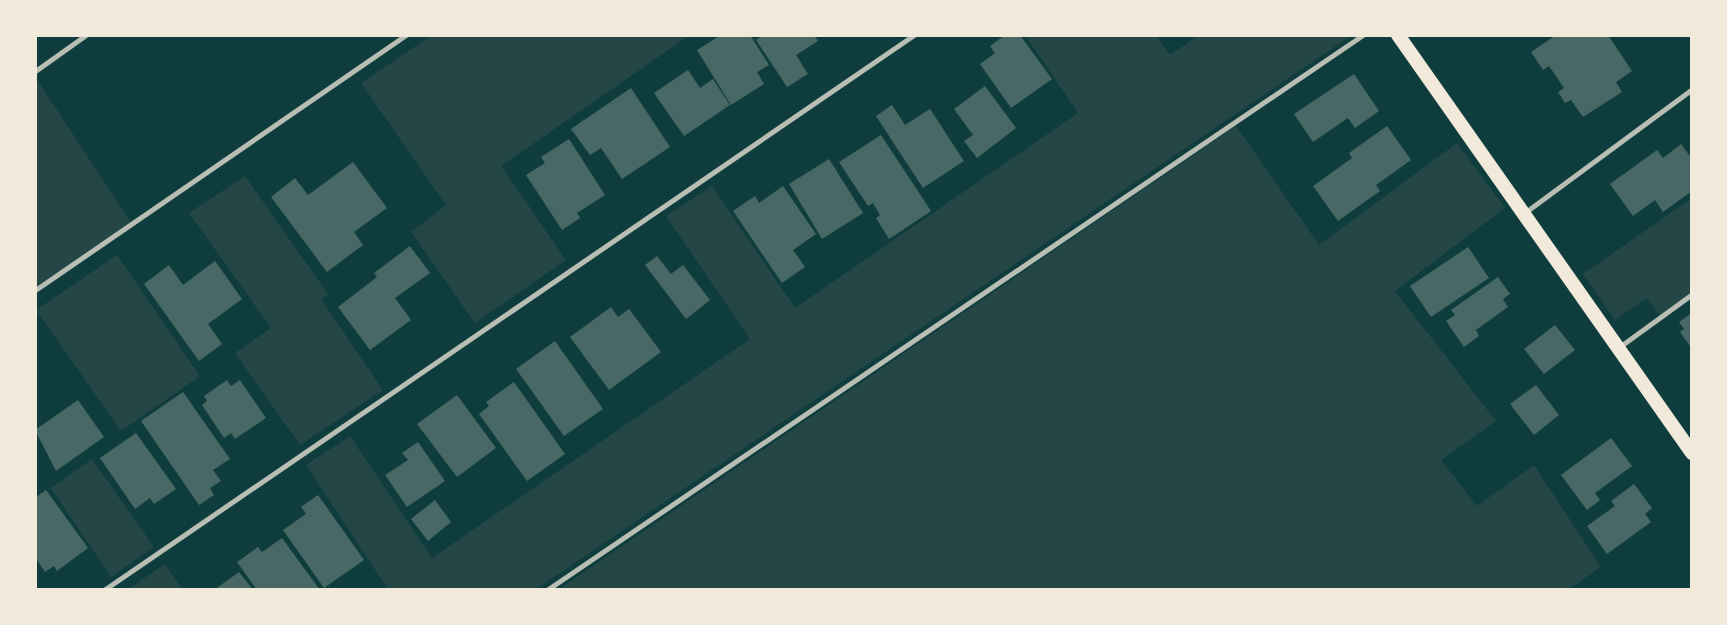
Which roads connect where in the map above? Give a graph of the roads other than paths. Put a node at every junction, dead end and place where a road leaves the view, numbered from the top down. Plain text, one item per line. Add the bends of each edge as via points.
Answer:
1 (87, 35) edge
2 (407, 35) edge
3 (915, 35) edge
4 (1364, 35) edge
5 (1398, 35) edge
6 (35, 72) edge
7 (1692, 90) edge
8 (1524, 214) junction
9 (35, 291) edge
10 (1692, 295) edge
11 (1619, 348) junction
12 (1692, 453) edge
13 (105, 590) edge
14 (548, 590) edge

1 - 6 lane
2 - 9 lane
3 - 13 lane
4 - 14 lane
5 - 8 main road
7 - 8 lane
8 - 11 main road
10 - 11 lane
11 - 12 main road

